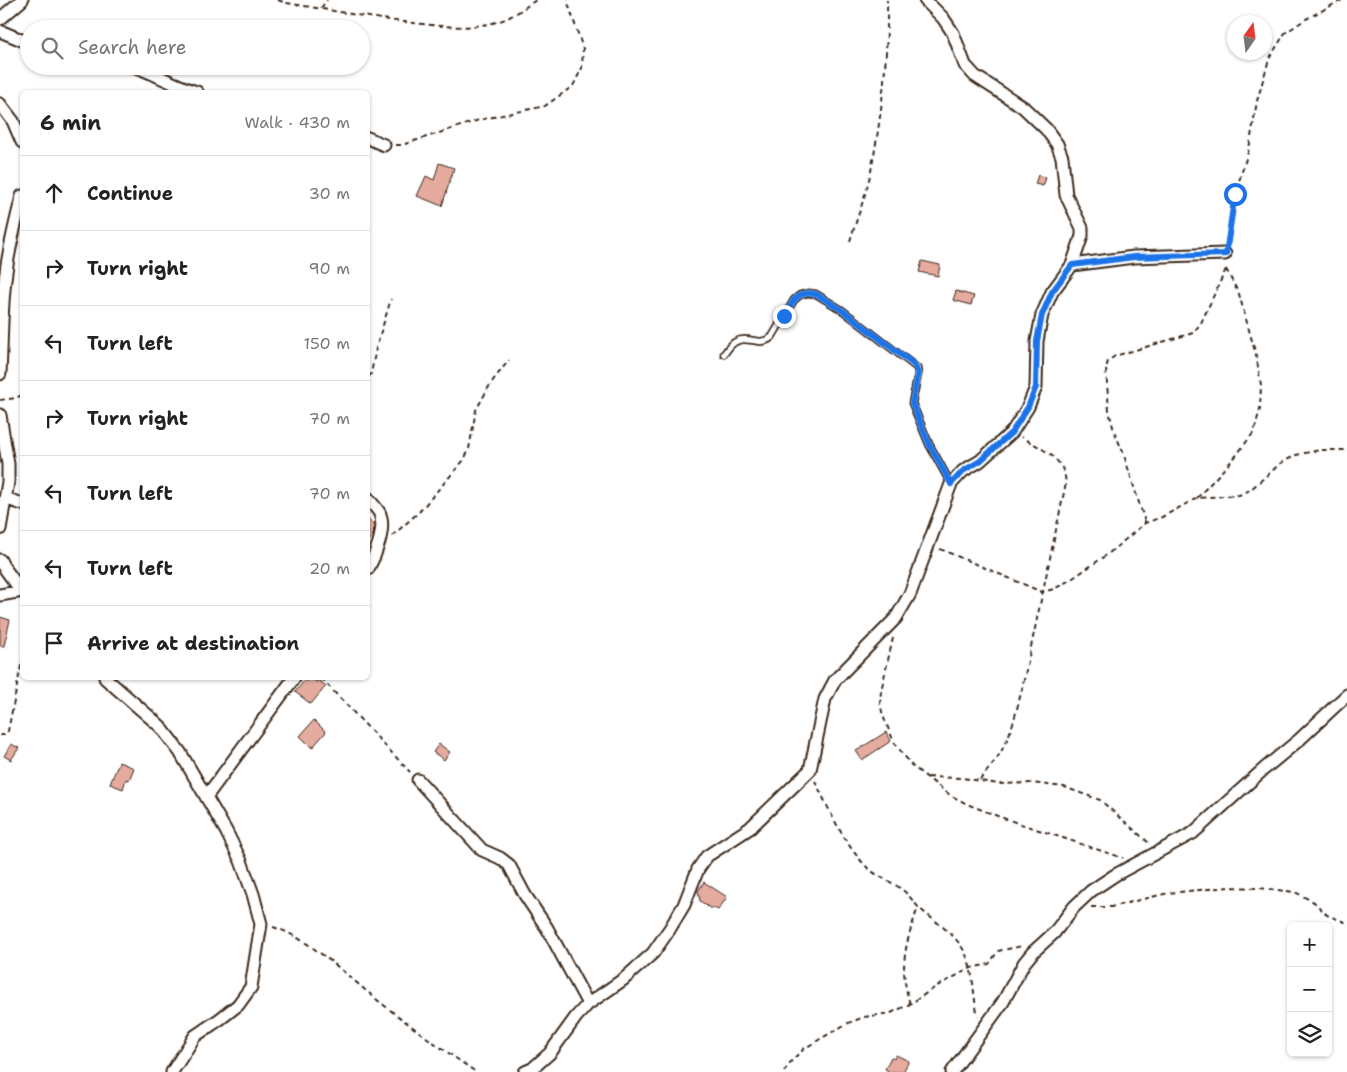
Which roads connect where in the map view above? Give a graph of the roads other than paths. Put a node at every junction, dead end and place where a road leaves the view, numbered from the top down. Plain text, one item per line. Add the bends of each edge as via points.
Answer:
1 (22, 0) edge
2 (925, 0) edge
3 (0, 19) edge
4 (0, 31) edge
5 (20, 39) edge
6 (155, 75) edge
7 (188, 90) edge
8 (0, 104) edge
9 (20, 138) edge
10 (370, 139) edge
11 (384, 145) road end
12 (20, 204) edge
13 (1226, 254) road end
14 (1072, 265) junction
15 (724, 354) dead end
16 (0, 374) edge
17 (0, 416) edge
18 (951, 484) junction
19 (6, 498) junction
20 (20, 503) edge
21 (370, 503) edge
22 (0, 529) edge
23 (0, 560) edge
24 (370, 566) edge
25 (20, 589) edge
26 (0, 595) edge
27 (106, 680) edge
28 (293, 680) edge
29 (1347, 695) edge
30 (418, 780) road end
31 (206, 797) junction
32 (588, 1004) junction
33 (528, 1070) edge
34 (172, 1072) edge
35 (544, 1072) edge
36 (952, 1072) edge

1 - 3 street
2 - 14 street via 953,33 965,65 1023,107 1057,144 1062,157 1066,195 1082,228
4 - 5 street
6 - 7 street
8 - 9 street
10 - 11 street
12 - 16 street via 6,273
13 - 14 street via 1134,257
14 - 18 street via 1052,292 1042,315 1037,341 1036,387 1028,407 1012,432
15 - 18 lane via 739,340 768,341 794,300 800,295 816,294 842,310 916,368 918,374 912,403
17 - 19 street via 8,464
18 - 32 street via 910,594 896,618 835,680 825,699 810,770 750,828 707,856 698,869 684,905 653,953 624,980
19 - 20 street
19 - 22 street
21 - 24 street via 380,514 381,530 378,549
23 - 25 street
25 - 26 street
27 - 31 street via 160,726 180,752
28 - 31 street
29 - 36 street via 1193,833 1137,862 1091,891 1074,907 1024,963 1003,1002
30 - 32 street via 482,850 509,866
31 - 34 street via 241,861 261,924 251,988 238,1004 195,1036
32 - 33 street via 550,1053
33 - 35 street

